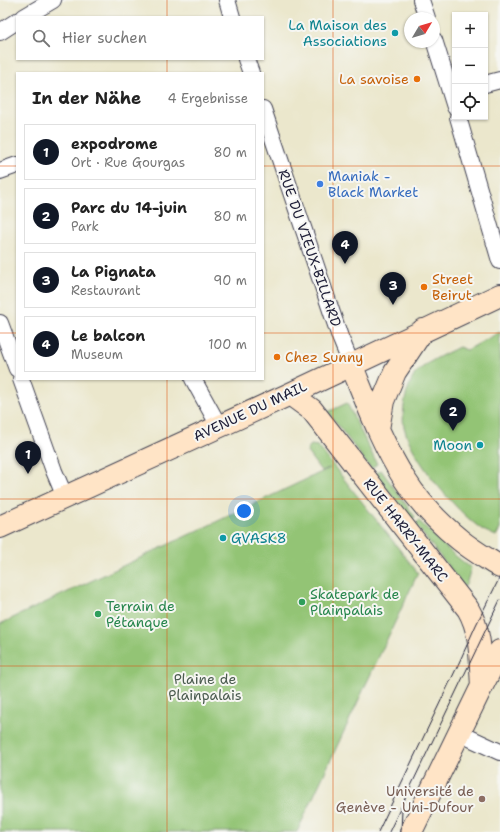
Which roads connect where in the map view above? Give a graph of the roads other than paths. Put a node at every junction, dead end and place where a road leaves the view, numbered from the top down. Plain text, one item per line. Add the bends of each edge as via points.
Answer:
1 (52, 0) edge
2 (227, 0) edge
3 (421, 0) edge
4 (425, 12) edge
5 (26, 16) edge
6 (232, 16) edge
7 (16, 23) edge
8 (0, 32) edge
9 (437, 48) edge
10 (246, 60) edge
11 (251, 72) edge
12 (500, 80) edge
13 (488, 83) edge
14 (452, 91) edge
15 (264, 113) edge
16 (459, 120) edge
17 (16, 165) edge
18 (0, 171) edge
19 (500, 261) edge
20 (500, 295) edge
21 (0, 322) edge
22 (423, 330) junction
23 (5, 351) edge
24 (351, 364) junction
25 (16, 368) edge
26 (21, 380) edge
27 (194, 380) edge
28 (290, 394) junction
29 (218, 426) junction
30 (378, 429) junction
31 (64, 497) junction
32 (0, 527) edge
33 (500, 567) edge
34 (500, 651) edge
35 (482, 686) junction
36 (459, 733) junction
37 (500, 752) edge
38 (411, 832) edge

1 - 5 street
2 - 6 street
3 - 4 street
7 - 8 street
9 - 14 street
10 - 11 street
12 - 13 street
15 - 24 street, RUE DU VIEUX-BILLARD
16 - 19 street
17 - 18 street
20 - 22 main road, AVENUE DU MAIL
21 - 23 street
22 - 24 main road, AVENUE DU MAIL
22 - 30 main road via 393,376
23 - 25 street
24 - 28 main road, AVENUE DU MAIL
24 - 30 main road
26 - 31 street
27 - 29 street
28 - 29 main road, AVENUE DU MAIL
28 - 35 main road, RUE HARRY-MARC via 312,410 468,609 478,634
29 - 31 main road, AVENUE DU MAIL
30 - 33 main road via 405,480 423,503 460,540
31 - 32 main road, AVENUE DU MAIL
34 - 35 main road
35 - 36 main road
36 - 37 street
36 - 38 main road

